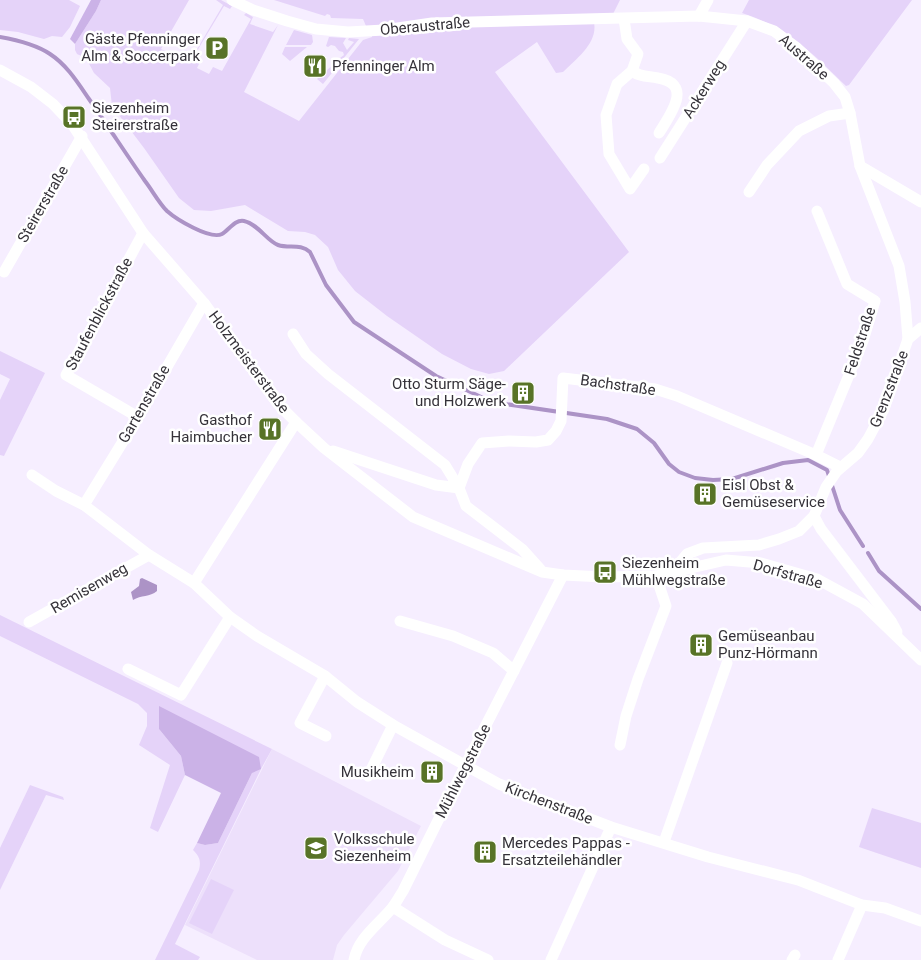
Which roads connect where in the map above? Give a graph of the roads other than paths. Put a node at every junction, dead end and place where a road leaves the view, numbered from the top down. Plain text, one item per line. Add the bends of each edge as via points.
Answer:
1 (232, 0) edge
2 (708, 0) edge
3 (700, 16) junction
4 (624, 19) junction
5 (747, 21) junction
6 (0, 70) edge
7 (632, 70) junction
8 (850, 112) junction
9 (659, 133) dead end
10 (82, 136) junction
11 (660, 158) dead end
12 (860, 166) junction
13 (644, 169) dead end
14 (749, 192) dead end
15 (921, 202) edge
16 (817, 211) dead end
17 (144, 232) junction
18 (4, 272) dead end
19 (204, 303) junction
20 (921, 328) edge
21 (293, 334) dead end
22 (908, 339) junction
23 (138, 417) junction
24 (296, 422) junction
25 (324, 448) junction
26 (816, 455) junction
27 (838, 469) junction
28 (32, 475) dead end
29 (458, 488) junction
30 (84, 506) junction
31 (814, 516) junction
32 (148, 555) junction
33 (542, 572) junction
34 (672, 572) junction
35 (563, 575) junction
36 (656, 576) junction
37 (194, 583) junction
38 (230, 617) junction
39 (400, 621) dead end
40 (29, 622) dead end
41 (902, 642) junction
42 (921, 660) edge
43 (727, 663) dead end
44 (128, 669) dead end
45 (514, 670) junction
46 (325, 676) junction
47 (394, 725) junction
48 (326, 736) dead end
49 (620, 745) dead end
50 (465, 766) junction
51 (368, 776) dead end
52 (612, 827) junction
53 (664, 842) junction
54 (862, 905) junction
55 (393, 907) junction
56 (921, 921) edge
57 (354, 960) edge
58 (488, 960) edge
59 (551, 960) edge
60 (838, 960) edge

1 - 4 street, Oberaustraße via 287,21 316,29 348,32 432,23
2 - 3 street
3 - 4 street, Oberaustraße
3 - 5 street, Austraße
4 - 7 street via 627,39 638,54
5 - 8 street, Austraße via 774,31 797,48 845,97
5 - 11 street, Ackerweg
6 - 10 street, Holzmeisterstraße via 53,104
7 - 9 street via 638,75 668,81 675,88 676,104
7 - 13 street via 618,84 606,115 609,154 630,189
8 - 12 street, Austraße
8 - 14 street via 829,116 799,131 767,165
10 - 17 street, Holzmeisterstraße
10 - 18 street, Steirerstraße
12 - 15 street
12 - 22 street, Austraße via 900,266
16 - 26 street, Feldstraße via 847,284 875,302 863,341
17 - 19 street, Holzmeisterstraße
17 - 23 street, Staufenblickstraße via 66,375
19 - 23 street, Gartenstraße
19 - 24 street, Holzmeisterstraße via 278,404
20 - 22 street, Grenzstraße
21 - 29 street via 306,354 328,374 445,466
22 - 27 street, Grenzstraße via 884,409 868,439 858,453
23 - 30 street, Gartenstraße
24 - 25 street, Holzmeisterstraße
24 - 37 street
25 - 29 street via 436,486
25 - 33 street, Holzmeisterstraße via 413,517
26 - 27 street, Bachstraße
26 - 29 street, Bachstraße via 677,396 563,378 561,421 548,440 482,443
27 - 31 street, Grenzstraße via 826,487
28 - 30 street
29 - 33 street via 466,506 522,549
30 - 32 street
31 - 34 street, Grenzstraße via 799,531 759,545 703,548 687,554
31 - 41 street, Dorfstraße via 891,621
32 - 37 street
32 - 40 street, Remisenweg
33 - 35 street, Holzmeisterstraße
34 - 36 street, Dorfstraße
34 - 41 street, Dorfstraße via 726,560 761,563 817,579 863,604
35 - 36 street, Dorfstraße
35 - 45 street, Mühlwegstraße
36 - 49 street via 666,606 638,679
37 - 38 street
38 - 44 street via 181,695
38 - 46 street
39 - 45 street via 453,636 493,653
41 - 42 street, Dorfstraße
43 - 53 street
45 - 50 street, Mühlwegstraße
46 - 47 street via 357,702
46 - 48 street via 300,723
47 - 50 street
47 - 51 street
50 - 52 street, Kirchenstraße via 499,784
50 - 55 street, Mühlwegstraße
52 - 53 street, Kirchenstraße
52 - 59 street
53 - 54 street, Kirchenstraße via 798,880
54 - 56 street, Kirchenstraße via 886,908
54 - 60 street
55 - 57 street, Mühlwegstraße via 360,944
55 - 58 street via 444,940

